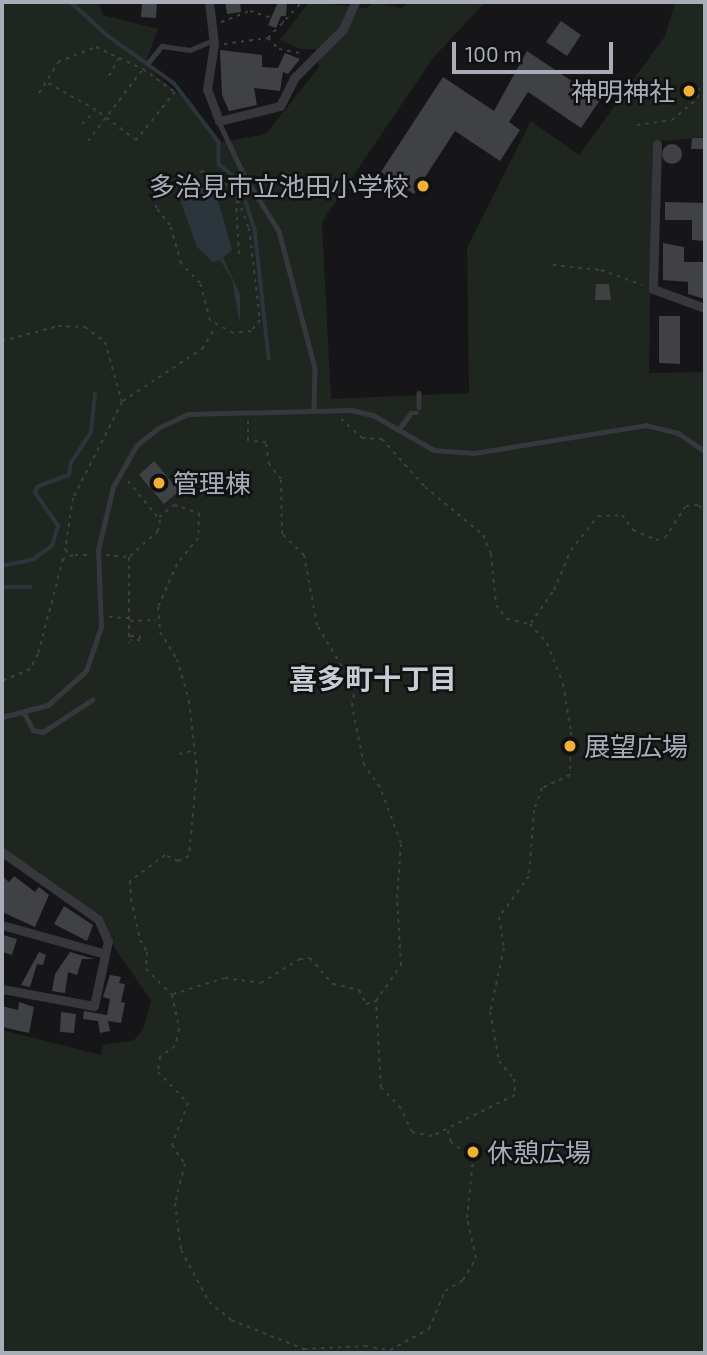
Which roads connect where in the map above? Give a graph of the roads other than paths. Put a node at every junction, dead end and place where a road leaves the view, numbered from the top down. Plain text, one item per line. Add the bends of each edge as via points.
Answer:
1 (209, 2) edge
2 (355, 2) edge
3 (214, 42) junction
4 (148, 63) dead end
5 (219, 121) junction
6 (657, 144) dead end
7 (705, 308) edge
8 (419, 393) dead end
9 (314, 410) junction
10 (398, 430) junction
11 (705, 451) edge
12 (92, 700) dead end
13 (25, 714) junction
14 (2, 717) edge
15 (2, 852) edge
16 (2, 925) edge
17 (105, 954) junction
18 (2, 989) edge

1 - 3 street
2 - 5 street via 343,29 294,78 274,110 242,112
3 - 4 lane via 190,50 162,46
3 - 5 street via 207,89
5 - 9 lane via 278,230 315,368
6 - 7 street via 653,289
8 - 10 lane via 418,410
9 - 10 lane via 373,415
9 - 13 lane via 188,414 146,436 118,474 99,550 97,647 74,686 48,705
10 - 11 lane via 434,450 474,453 646,425 678,433
12 - 13 lane via 43,732 33,730
13 - 14 lane
15 - 17 street via 104,925
16 - 17 street
17 - 18 street via 93,1006

